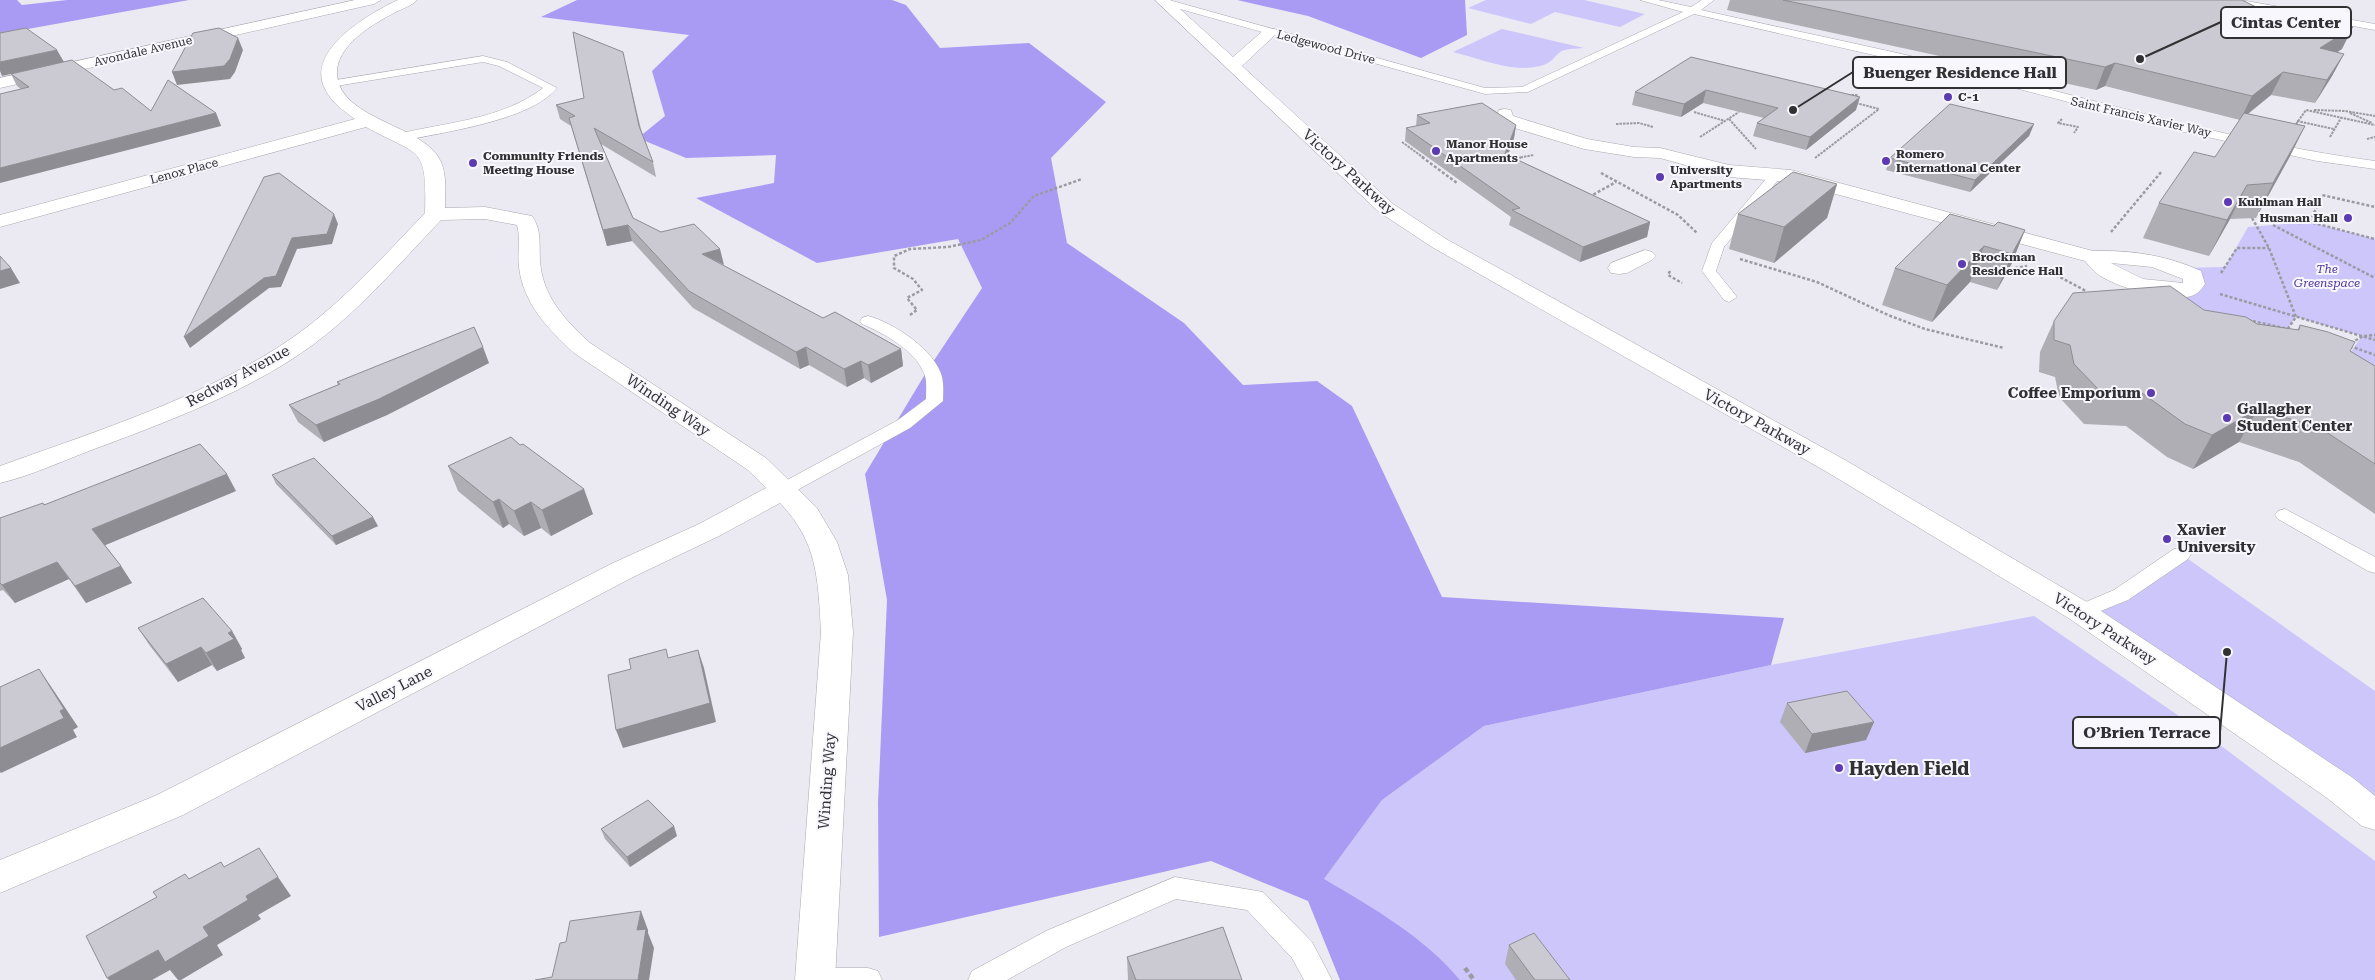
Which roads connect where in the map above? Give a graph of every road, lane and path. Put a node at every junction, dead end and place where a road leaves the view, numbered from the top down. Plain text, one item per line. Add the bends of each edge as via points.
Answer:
1 (374, 0) edge
2 (410, 0) edge
3 (1645, 0) edge
4 (1709, 0) edge
5 (2225, 0) edge
6 (1161, 1) edge
7 (1692, 11) junction
8 (2375, 27) edge
9 (1270, 32) junction
10 (1233, 66) junction
11 (0, 83) edge
12 (330, 84) junction
13 (1496, 92) joint
14 (1842, 95) edge
15 (1858, 95) edge
16 (1852, 102) edge
17 (2306, 110) junction
18 (2345, 110) junction
19 (1694, 112) edge
20 (1740, 112) edge
21 (1505, 114) dead end
22 (2375, 116) edge
23 (2341, 118) junction
24 (1729, 119) junction
25 (368, 121) junction
26 (1725, 121) junction
27 (2297, 121) junction
28 (2375, 125) edge
29 (2334, 129) junction
30 (2292, 130) edge
31 (402, 137) junction
32 (2375, 137) edge
33 (2330, 138) dead end
34 (2367, 139) dead end
35 (1696, 140) dead end
36 (1402, 142) dead end
37 (1542, 154) dead end
38 (1513, 159) edge
39 (2375, 165) edge
40 (1594, 168) dead end
41 (1771, 175) junction
42 (1791, 176) junction
43 (1082, 179) dead end
44 (1617, 182) junction
45 (1457, 183) edge
46 (1593, 202) edge
47 (2375, 207) edge
48 (435, 214) junction
49 (1678, 214) dead end
50 (2252, 218) edge
51 (0, 221) edge
52 (2310, 222) junction
53 (2298, 223) dead end
54 (2273, 225) dead end
55 (2375, 238) edge
56 (1717, 246) junction
57 (2269, 248) junction
58 (1645, 256) joint
59 (2092, 257) junction
60 (1619, 268) dead end
61 (2375, 278) edge
62 (1682, 283) dead end
63 (2202, 287) junction
64 (1728, 297) dead end
65 (2296, 317) junction
66 (868, 321) dead end
67 (889, 330) junction
68 (2375, 335) edge
69 (2286, 336) edge
70 (2363, 336) junction
71 (2375, 340) edge
72 (2348, 345) edge
73 (2004, 348) dead end
74 (0, 475) edge
75 (783, 490) junction
76 (2285, 515) dead end
77 (2181, 554) dead end
78 (2375, 566) edge
79 (2081, 612) junction
80 (2375, 816) edge
81 (0, 877) edge
82 (1465, 968) dead end
83 (815, 980) edge
84 (868, 980) edge
85 (982, 980) edge
86 (1318, 980) edge
87 (1474, 980) edge

1 - 11 street, Avondale Avenue
2 - 12 street via 381,14 348,38 330,62
3 - 7 lane, Saint Francis Xavier Way
4 - 7 lane
5 - 8 lane
6 - 9 lane, Ledgewood Drive
6 - 10 street, Victory Parkway
7 - 13 lane via 1524,90
7 - 39 lane, Saint Francis Xavier Way via 1993,79 2317,158
9 - 10 street
9 - 13 lane, Ledgewood Drive
10 - 79 street, Victory Parkway via 1386,208 1534,297 1836,466
12 - 25 street via 332,90
12 - 31 lane via 483,59 503,64 551,88 515,110
14 - 15 path
16 - 42 path via 1880,109
17 - 18 path
17 - 23 path
17 - 27 path
18 - 22 path
18 - 28 path
19 - 26 path
20 - 24 path
21 - 41 street via 1504,118 1520,125 1584,144 1660,153 1729,171
23 - 28 path
23 - 29 path
24 - 26 path
24 - 41 path via 1764,157
25 - 31 street
25 - 51 street, Lenox Place
26 - 35 path
27 - 29 path
27 - 30 path
29 - 33 path
31 - 48 street via 430,159 436,185
32 - 34 path
36 - 45 path
37 - 38 path
40 - 44 path
41 - 42 street
41 - 56 lane via 1772,180
42 - 59 street
43 - 67 path via 1034,196 1010,223 981,240 948,248 910,249 894,256 894,268 913,279 922,290 907,298 917,310
44 - 46 path via 1588,198
44 - 49 path
47 - 52 path via 2322,195
48 - 74 street, Redway Avenue via 347,305 284,354 189,403
48 - 75 street, Winding Way via 486,213 525,220 531,236 529,261 532,283 542,305 558,327 582,348 757,464
50 - 57 path
52 - 53 path
52 - 55 path
54 - 61 path
56 - 64 lane via 1709,271
56 - 73 path via 1728,249 1740,259 1816,282 1888,315
57 - 63 path via 2237,248
57 - 65 path
58 - 60 street
58 - 62 path via 1670,269 1668,275
59 - 63 street via 2138,257 2163,262 2193,276
59 - 63 street via 2100,267 2118,277 2146,286 2170,291
63 - 65 path
65 - 69 path
65 - 70 path
66 - 67 lane
67 - 75 lane via 915,350 933,375 934,402 904,424
68 - 70 path
70 - 71 path
70 - 72 path
75 - 81 street, Valley Lane via 170,805
75 - 83 street, Winding Way via 806,514 823,542 833,576 836,622
76 - 78 lane
77 - 79 lane via 2121,595
79 - 80 street, Victory Parkway via 2340,788
82 - 87 path
83 - 84 lane
85 - 86 lane via 1056,939 1175,888 1254,900 1302,950

